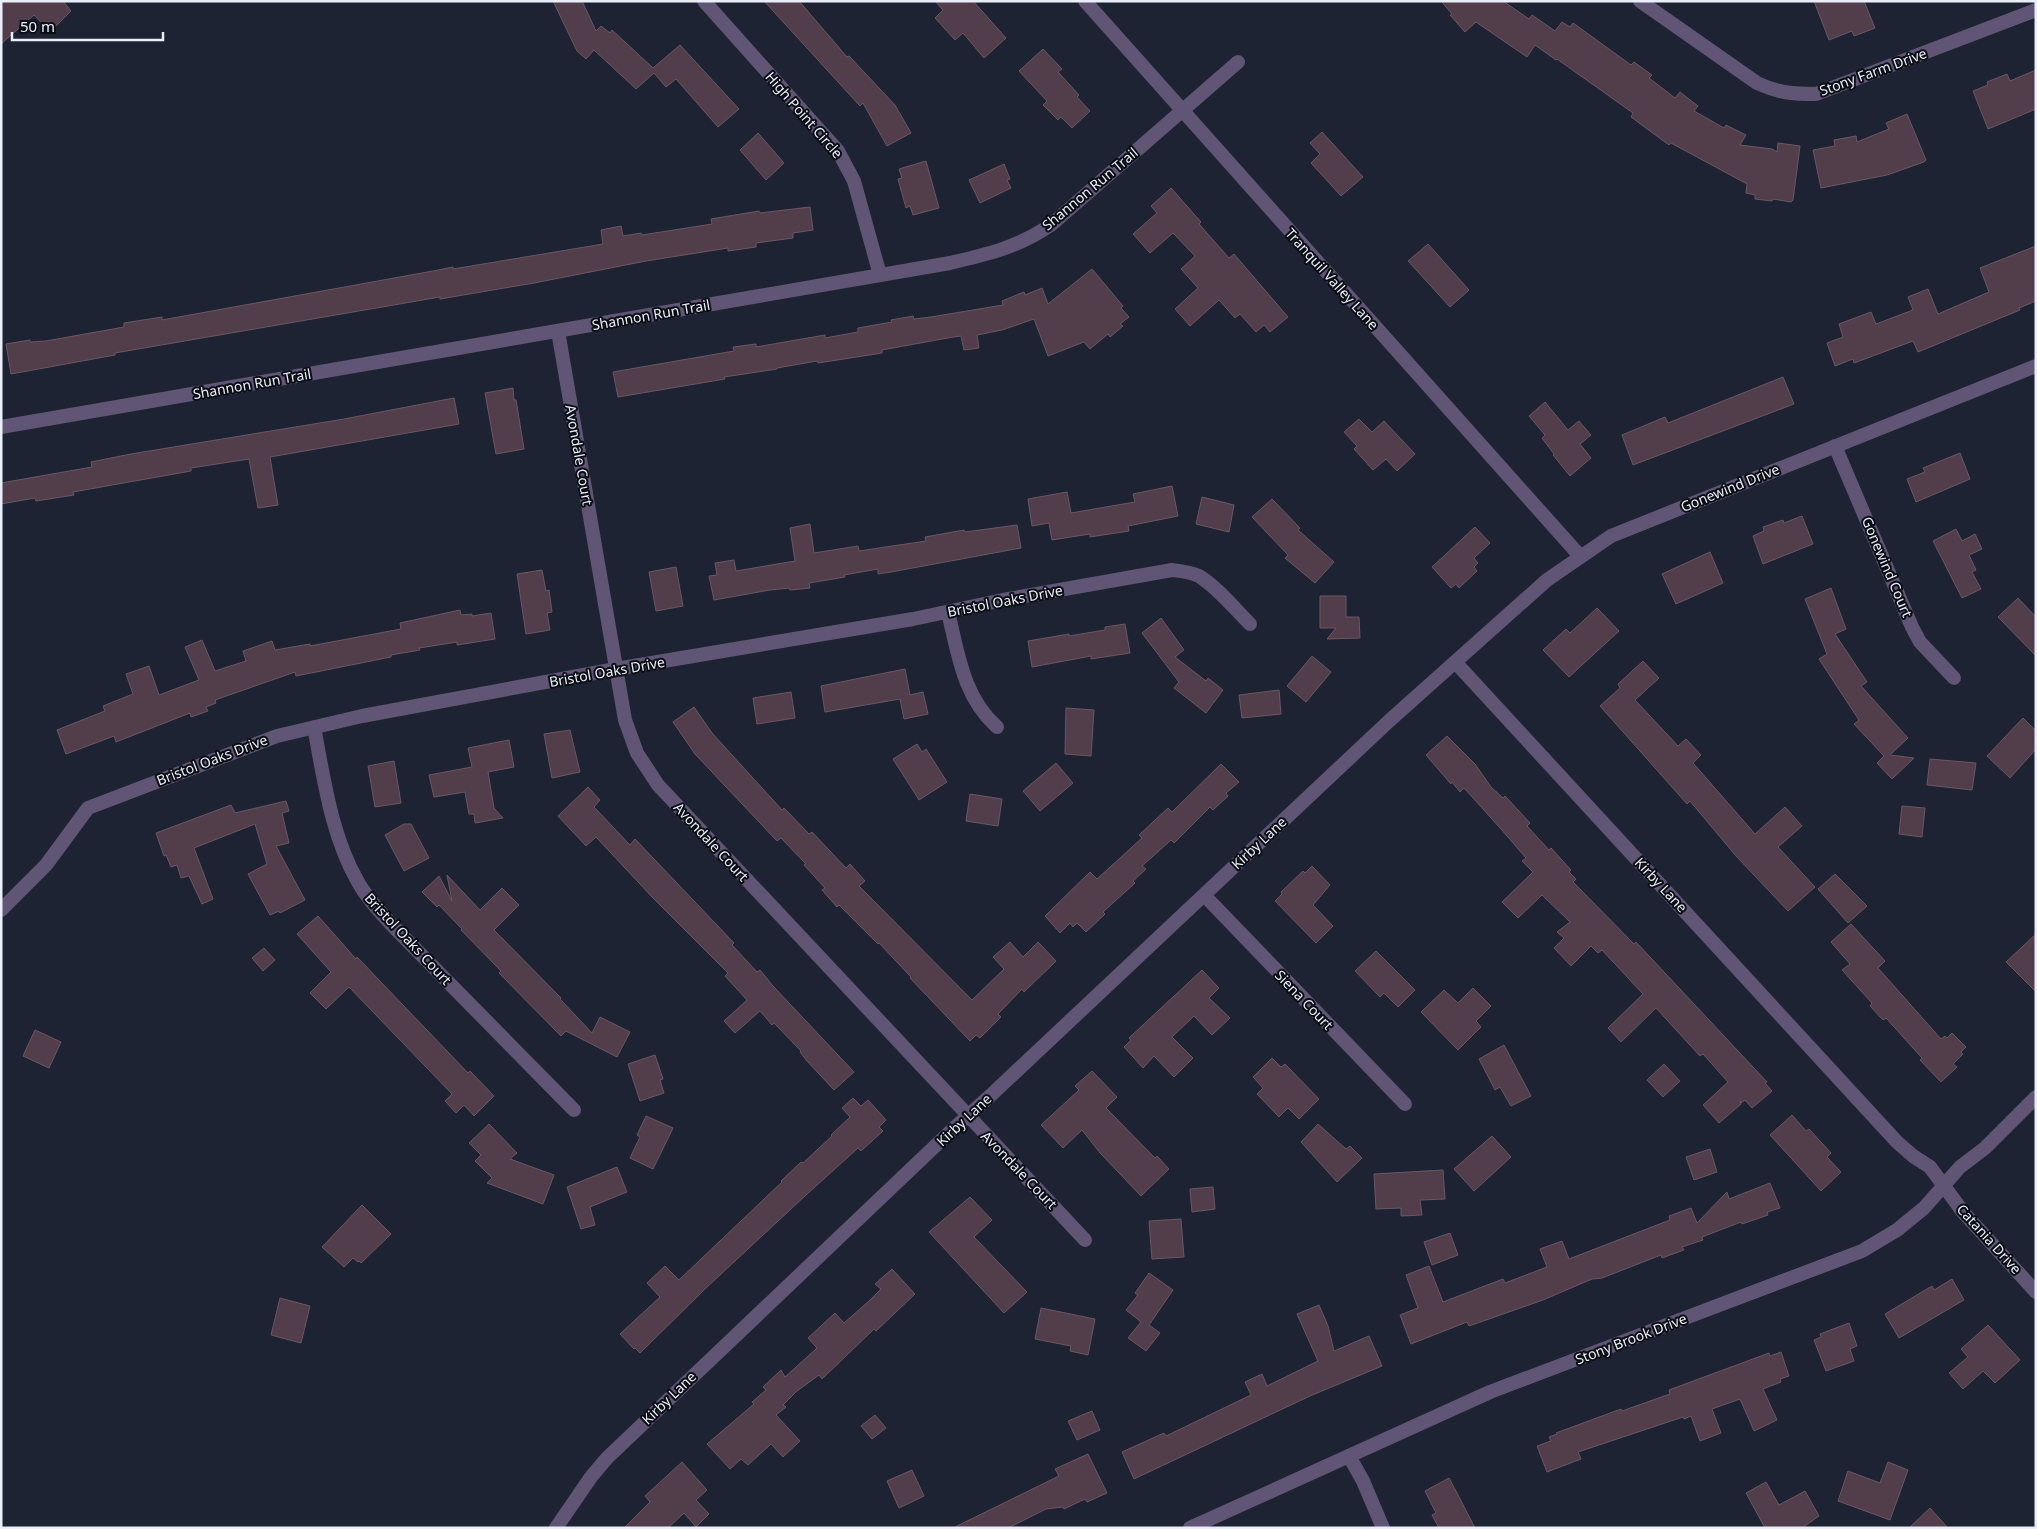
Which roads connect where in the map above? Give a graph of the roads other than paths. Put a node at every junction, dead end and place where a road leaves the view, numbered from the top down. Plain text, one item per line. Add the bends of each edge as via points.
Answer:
1 (704, 1) edge
2 (1085, 1) edge
3 (1640, 1) edge
4 (2036, 10) edge
5 (1238, 62) dead end
6 (1182, 111) junction
7 (880, 275) junction
8 (558, 331) junction
9 (2036, 366) edge
10 (1, 427) edge
11 (1835, 446) junction
12 (1580, 556) junction
13 (948, 612) junction
14 (1250, 624) dead end
15 (1456, 662) junction
16 (616, 670) junction
17 (1954, 678) dead end
18 (314, 727) junction
19 (997, 728) dead end
20 (1204, 895) junction
21 (1, 910) edge
22 (2036, 1097) edge
23 (1405, 1104) dead end
24 (574, 1110) dead end
25 (968, 1116) junction
26 (1944, 1186) junction
27 (1085, 1240) dead end
28 (2036, 1292) edge
29 (1349, 1456) junction
30 (556, 1528) edge
31 (1190, 1528) edge
32 (1383, 1528) edge

1 - 7 street, High Point Circle via 838,151 854,181
2 - 6 street, Tranquil Valley Lane
3 - 4 street, Stony Farm Drive via 1757,83 1789,94 1816,94
5 - 6 street, Shannon Run Trail
6 - 7 street, Shannon Run Trail via 1052,224 1023,242 991,254
6 - 12 street, Tranquil Valley Lane
7 - 8 street, Shannon Run Trail
8 - 10 street, Shannon Run Trail
8 - 16 street, Avondale Court
9 - 11 street, Gonewind Drive
11 - 12 street, Gonewind Drive via 1611,536
11 - 17 street, Gonewind Court via 1912,627 1920,642
12 - 15 street, Gonewind Drive via 1547,580
13 - 14 street, Bristol Oaks Drive via 1172,570 1198,576
13 - 16 street, Bristol Oaks Drive
13 - 19 street via 965,680 979,709
15 - 20 street, Kirby Lane
15 - 26 street, Kirby Lane via 1897,1142 1930,1167
16 - 18 street, Bristol Oaks Drive
16 - 25 street, Avondale Court via 631,741 658,785
18 - 21 street, Bristol Oaks Drive via 277,736 88,808 46,865
18 - 24 street, Bristol Oaks Court via 339,840 367,897
20 - 23 street, Siena Court
20 - 25 street, Kirby Lane
22 - 26 street, Stony Brook Drive via 1985,1148 1960,1167
25 - 27 street, Avondale Court
25 - 30 street, Kirby Lane via 607,1458
26 - 28 street, Catania Drive via 1963,1212
26 - 29 street, Stony Brook Drive via 1897,1230 1862,1251 1490,1392
29 - 31 street, Stony Brook Drive
29 - 32 street

